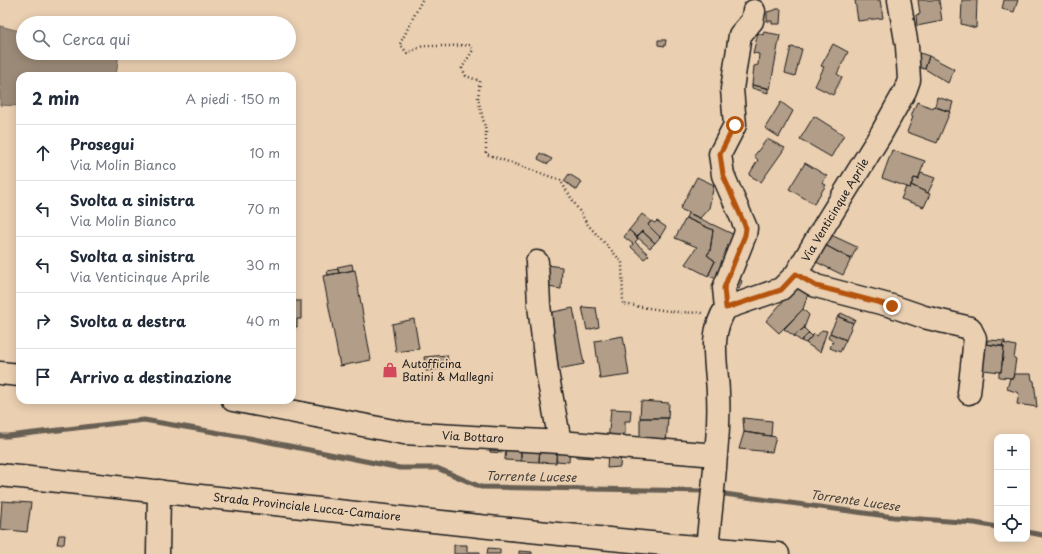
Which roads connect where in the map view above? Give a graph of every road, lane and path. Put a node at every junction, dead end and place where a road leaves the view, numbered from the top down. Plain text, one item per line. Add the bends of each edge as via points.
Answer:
1 (422, 0) edge
2 (899, 0) edge
3 (754, 11) dead end
4 (537, 262) dead end
5 (796, 274) junction
6 (724, 311) junction
7 (0, 373) edge
8 (16, 375) edge
9 (969, 393) dead end
10 (254, 404) edge
11 (560, 442) junction
12 (716, 459) junction
13 (0, 475) edge
14 (159, 491) junction
15 (613, 547) edge
16 (707, 548) junction
17 (158, 554) edge
18 (778, 554) edge

1 - 6 path via 400,44 407,53 423,46 470,44 473,50 462,68 466,76 480,81 478,99 486,131 486,154 560,180 588,225 622,262 623,304 675,312
2 - 5 street, Via Venticinque Aprile via 907,46 909,80 905,91
3 - 6 street via 752,21 740,35 732,89 735,125 720,154 723,175 746,228 724,288
4 - 11 street via 544,350
5 - 6 street, Via Venticinque Aprile via 781,290
5 - 9 street via 816,286 970,328 975,338
6 - 12 street via 716,330 715,345 718,395
7 - 8 street
10 - 11 street, Via Bottaro via 404,433
11 - 12 street, Via Bottaro
12 - 16 street
13 - 14 street, Strada Provinciale Lucca-Camaiore
14 - 15 street, Strada Provinciale Lucca-Camaiore
14 - 17 street
15 - 16 street, Strada Provinciale Lucca-Camaiore
16 - 18 street, Strada Provinciale Lucca-Camaiore

